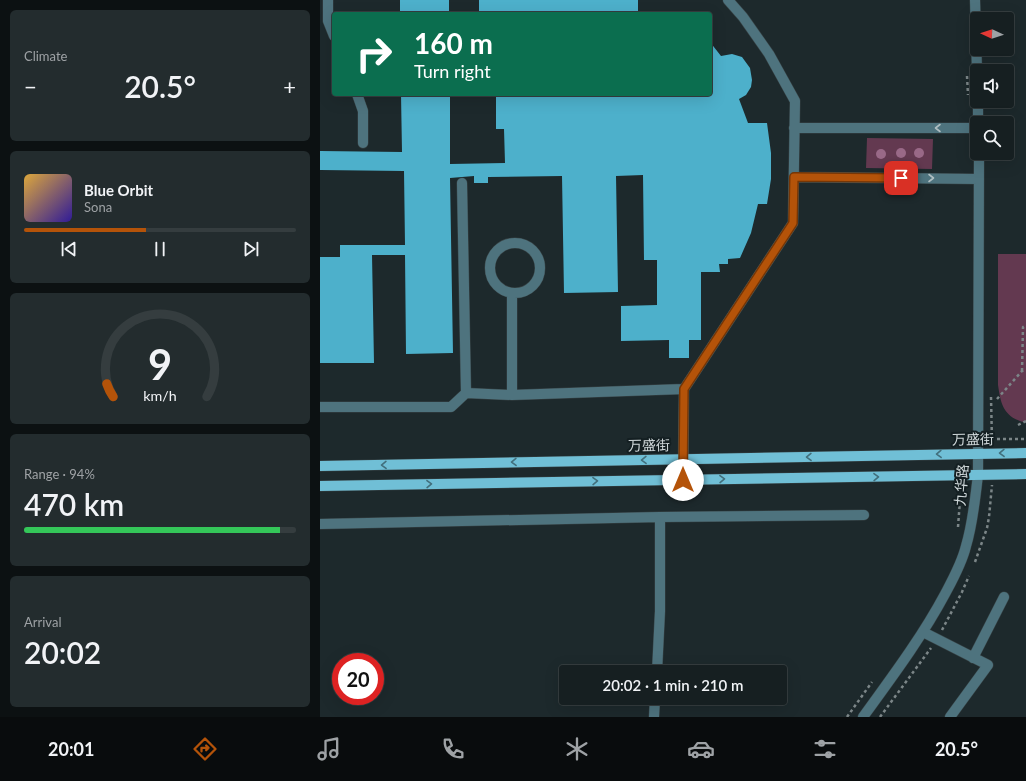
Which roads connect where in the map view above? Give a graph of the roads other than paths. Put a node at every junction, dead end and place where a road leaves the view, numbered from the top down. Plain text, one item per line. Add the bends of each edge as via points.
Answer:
1 (328, 0) edge
2 (728, 0) edge
3 (975, 0) edge
4 (332, 31) edge
5 (972, 64) edge
6 (358, 96) edge
7 (794, 128) junction
8 (970, 128) edge
9 (363, 143) dead end
10 (978, 160) edge
11 (794, 177) junction
12 (979, 179) junction
13 (462, 183) dead end
14 (512, 294) junction
15 (684, 389) junction
16 (466, 393) junction
17 (512, 395) junction
18 (320, 407) edge
19 (1026, 452) edge
20 (978, 453) junction
21 (683, 459) junction
22 (320, 466) edge
23 (1026, 474) edge
24 (978, 475) junction
25 (683, 480) junction
26 (320, 486) edge
27 (864, 515) dead end
28 (660, 517) junction
29 (320, 524) edge
30 (1004, 598) dead end
31 (923, 632) junction
32 (973, 658) junction
33 (657, 665) edge
34 (655, 705) edge
35 (654, 717) edge
36 (863, 717) edge
37 (950, 717) edge

1 - 4 street via 328,21
2 - 7 street via 769,54 795,101
3 - 5 street
6 - 9 street via 363,111
8 -> 7 street
7 - 11 street
10 - 12 street, 九华路
11 -> 12 street
11 - 15 street via 793,223
12 - 20 street, 九华路
13 - 16 street
14 - 14 street via 519,294 532,287 537,282 540,268 536,254 518,243 510,243 498,249 493,255 489,269 490,276 498,288
14 - 17 street
15 - 17 street
15 - 21 street
16 - 17 street
16 - 18 street via 451,407
19 -> 20 main road, 万盛街
20 -> 21 main road, 万盛街
20 - 24 street, 九华路
21 -> 22 main road, 万盛街
21 - 25 street
23 - 24 main road
25 -> 24 main road
24 - 31 street, 九华路 via 966,548 955,575
26 -> 25 main road
27 - 28 street
28 - 29 street
28 - 33 street
30 - 32 street
31 - 32 street
31 - 36 street, 九华路
32 - 37 street via 988,665
34 - 35 street

